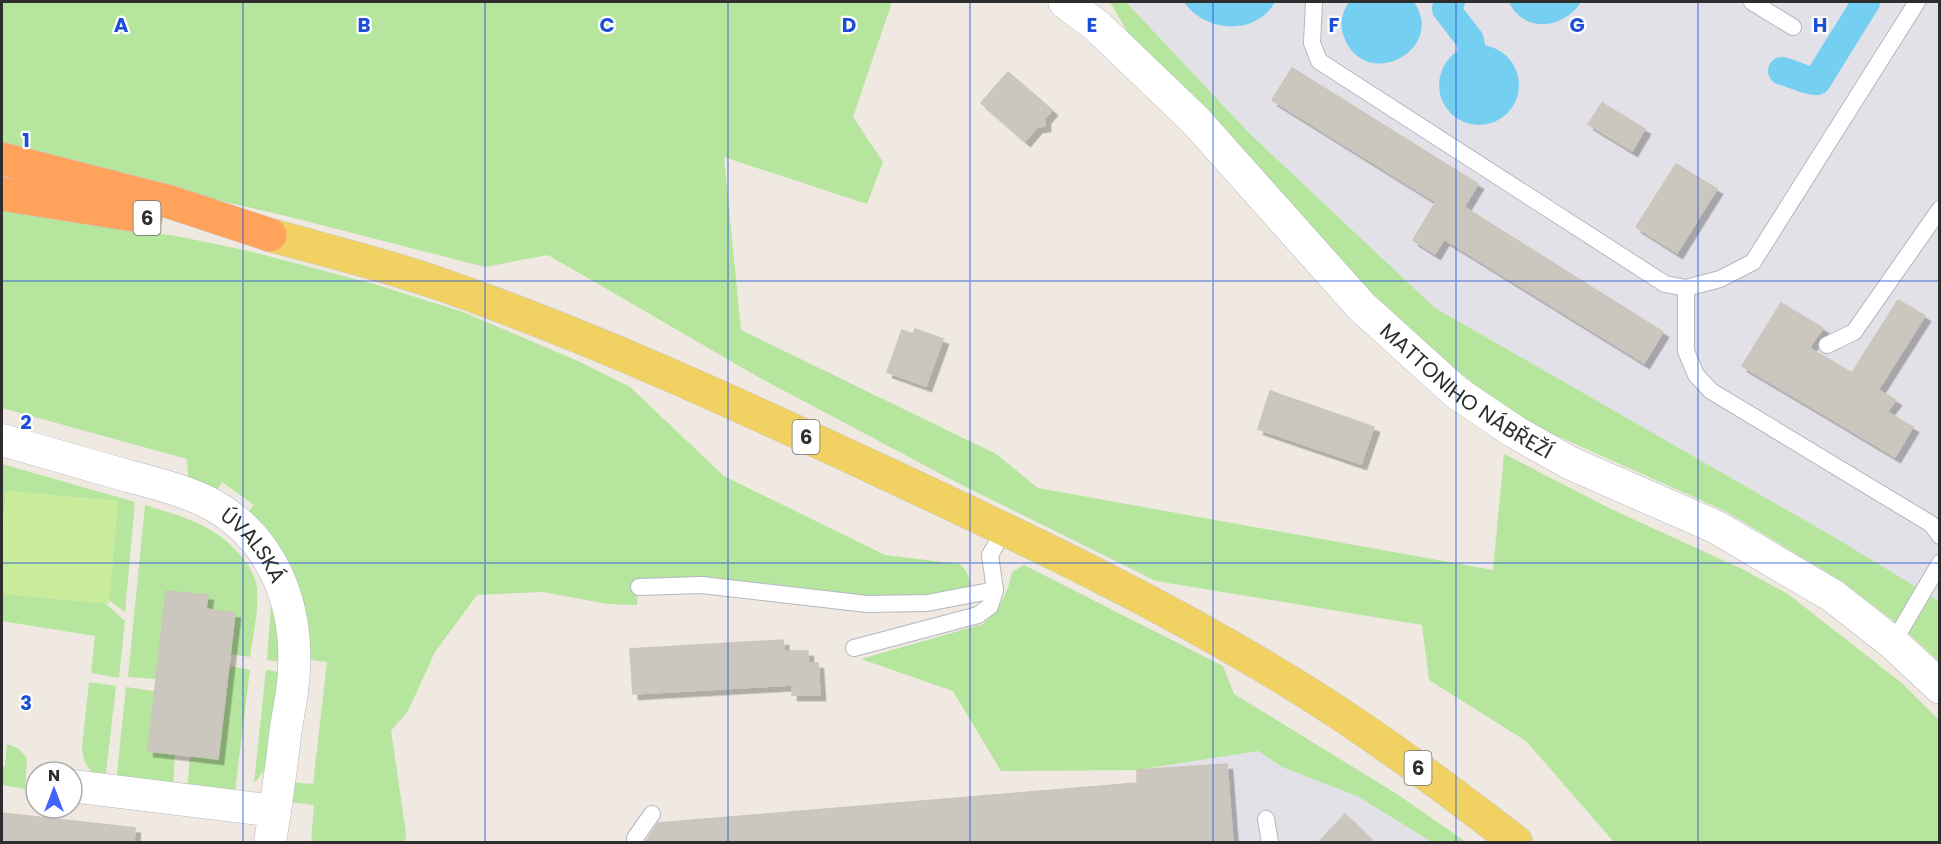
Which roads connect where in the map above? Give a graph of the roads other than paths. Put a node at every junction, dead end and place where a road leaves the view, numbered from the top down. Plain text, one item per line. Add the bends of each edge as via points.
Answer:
1 (1065, 2) edge
2 (1314, 2) edge
3 (1752, 2) edge
4 (1917, 2) edge
5 (1793, 27) dead end
6 (2, 159) edge
7 (2, 166) edge
8 (43, 172) junction
9 (2, 194) edge
10 (1940, 209) edge
11 (270, 235) junction
12 (1686, 288) junction
13 (1827, 345) dead end
14 (2, 440) edge
15 (1005, 529) junction
16 (1940, 536) edge
17 (1940, 563) edge
18 (639, 586) dead end
19 (995, 590) junction
20 (1893, 643) junction
21 (854, 648) dead end
22 (1940, 687) edge
23 (84, 787) edge
24 (275, 811) junction
25 (652, 814) dead end
26 (1266, 819) dead end
27 (270, 843) edge
28 (635, 843) edge
29 (1270, 843) edge
30 (1516, 843) edge

1 - 20 main road, MATTONIHO NÁBŘEŽÍ via 1097,26 1196,121 1361,306 1457,393 1570,464 1716,527 1833,596
2 - 12 lane via 1312,43 1319,61 1665,284
3 - 5 lane
4 - 12 lane via 1754,262 1720,279
6 - 8 highway
7 - 8 highway, 6
8 - 11 highway, 6 via 170,202
9 - 11 highway, 6
10 - 13 lane via 1854,332
11 - 15 main road, 6 via 430,281 598,344
12 - 16 lane via 1686,351 1696,375 1711,392 1931,524
14 - 24 street, ÚVALSKÁ via 143,480 217,507 245,529 266,554 287,599 293,634 294,668
15 - 19 lane via 990,555
15 - 30 main road, 6 via 1141,598 1317,699 1435,779
17 - 20 lane
18 - 19 lane via 702,585 867,604 927,603
19 - 21 lane via 990,606 978,615
20 - 22 main road, MATTONIHO NÁBŘEŽÍ
23 - 24 street
24 - 27 street, ÚVALSKÁ
25 - 28 lane
26 - 29 lane

